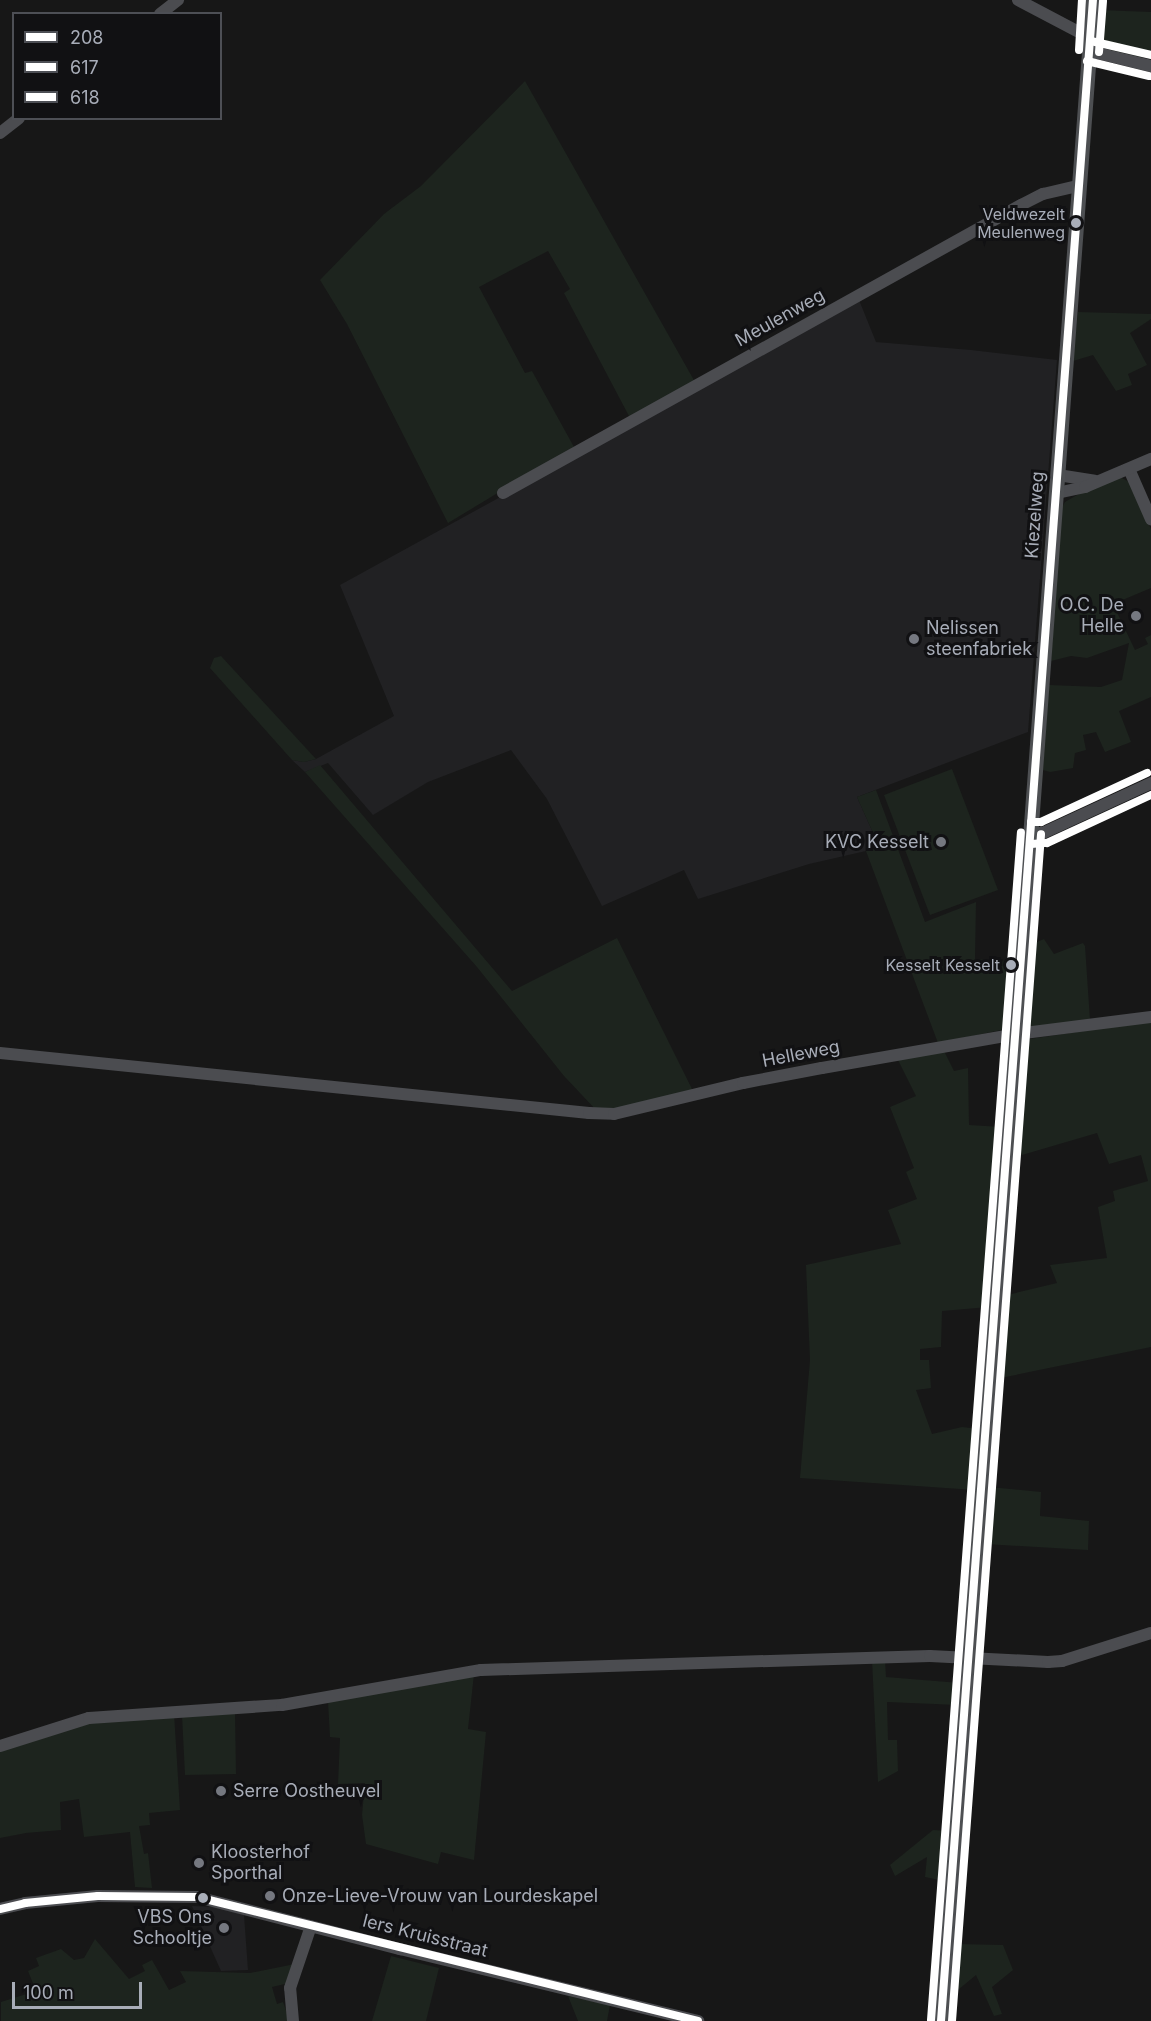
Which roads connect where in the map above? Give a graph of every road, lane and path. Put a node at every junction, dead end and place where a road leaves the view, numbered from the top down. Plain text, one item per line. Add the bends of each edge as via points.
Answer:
1 (178, 0) edge
2 (1018, 0) edge
3 (1093, 0) edge
4 (163, 12) edge
5 (1090, 44) junction
6 (1151, 66) edge
7 (16, 120) edge
8 (0, 133) edge
9 (1079, 186) junction
10 (1151, 459) edge
11 (1129, 469) junction
12 (1058, 475) junction
13 (1095, 481) junction
14 (1056, 493) junction
15 (502, 494) dead end
16 (1151, 519) edge
17 (1151, 783) edge
18 (1030, 833) junction
19 (1151, 1017) edge
20 (1016, 1034) junction
21 (0, 1053) edge
22 (1151, 1634) edge
23 (969, 1657) junction
24 (0, 1746) edge
25 (0, 1909) edge
26 (311, 1926) junction
27 (293, 2021) edge
28 (698, 2021) edge
29 (941, 2021) edge

1 - 4 street
2 - 5 street
3 - 5 main road, Kiezelweg
5 - 6 street
5 - 9 main road, Kiezelweg
7 - 8 street
9 - 12 main road, Kiezelweg
9 - 15 street, Meulenweg via 1043,194 1021,205
10 - 11 street
11 - 13 street
11 - 16 street
12 - 13 street
12 - 14 main road, Kiezelweg
13 - 14 street
14 - 18 main road, Kiezelweg
17 - 18 street via 1043,833
18 - 20 main road, Kiezelweg
19 - 20 street, Helleweg
20 - 21 street, Helleweg via 743,1083 634,1111 595,1113
20 - 23 main road, Kiezelweg
22 - 23 street via 1062,1661
23 - 24 street via 481,1670 282,1705 89,1718
23 - 29 main road, Kiezelweg
25 - 26 street, Iers Kruisstraat via 98,1896 197,1897
26 - 27 street via 290,1988
26 - 28 street, Iers Kruisstraat

